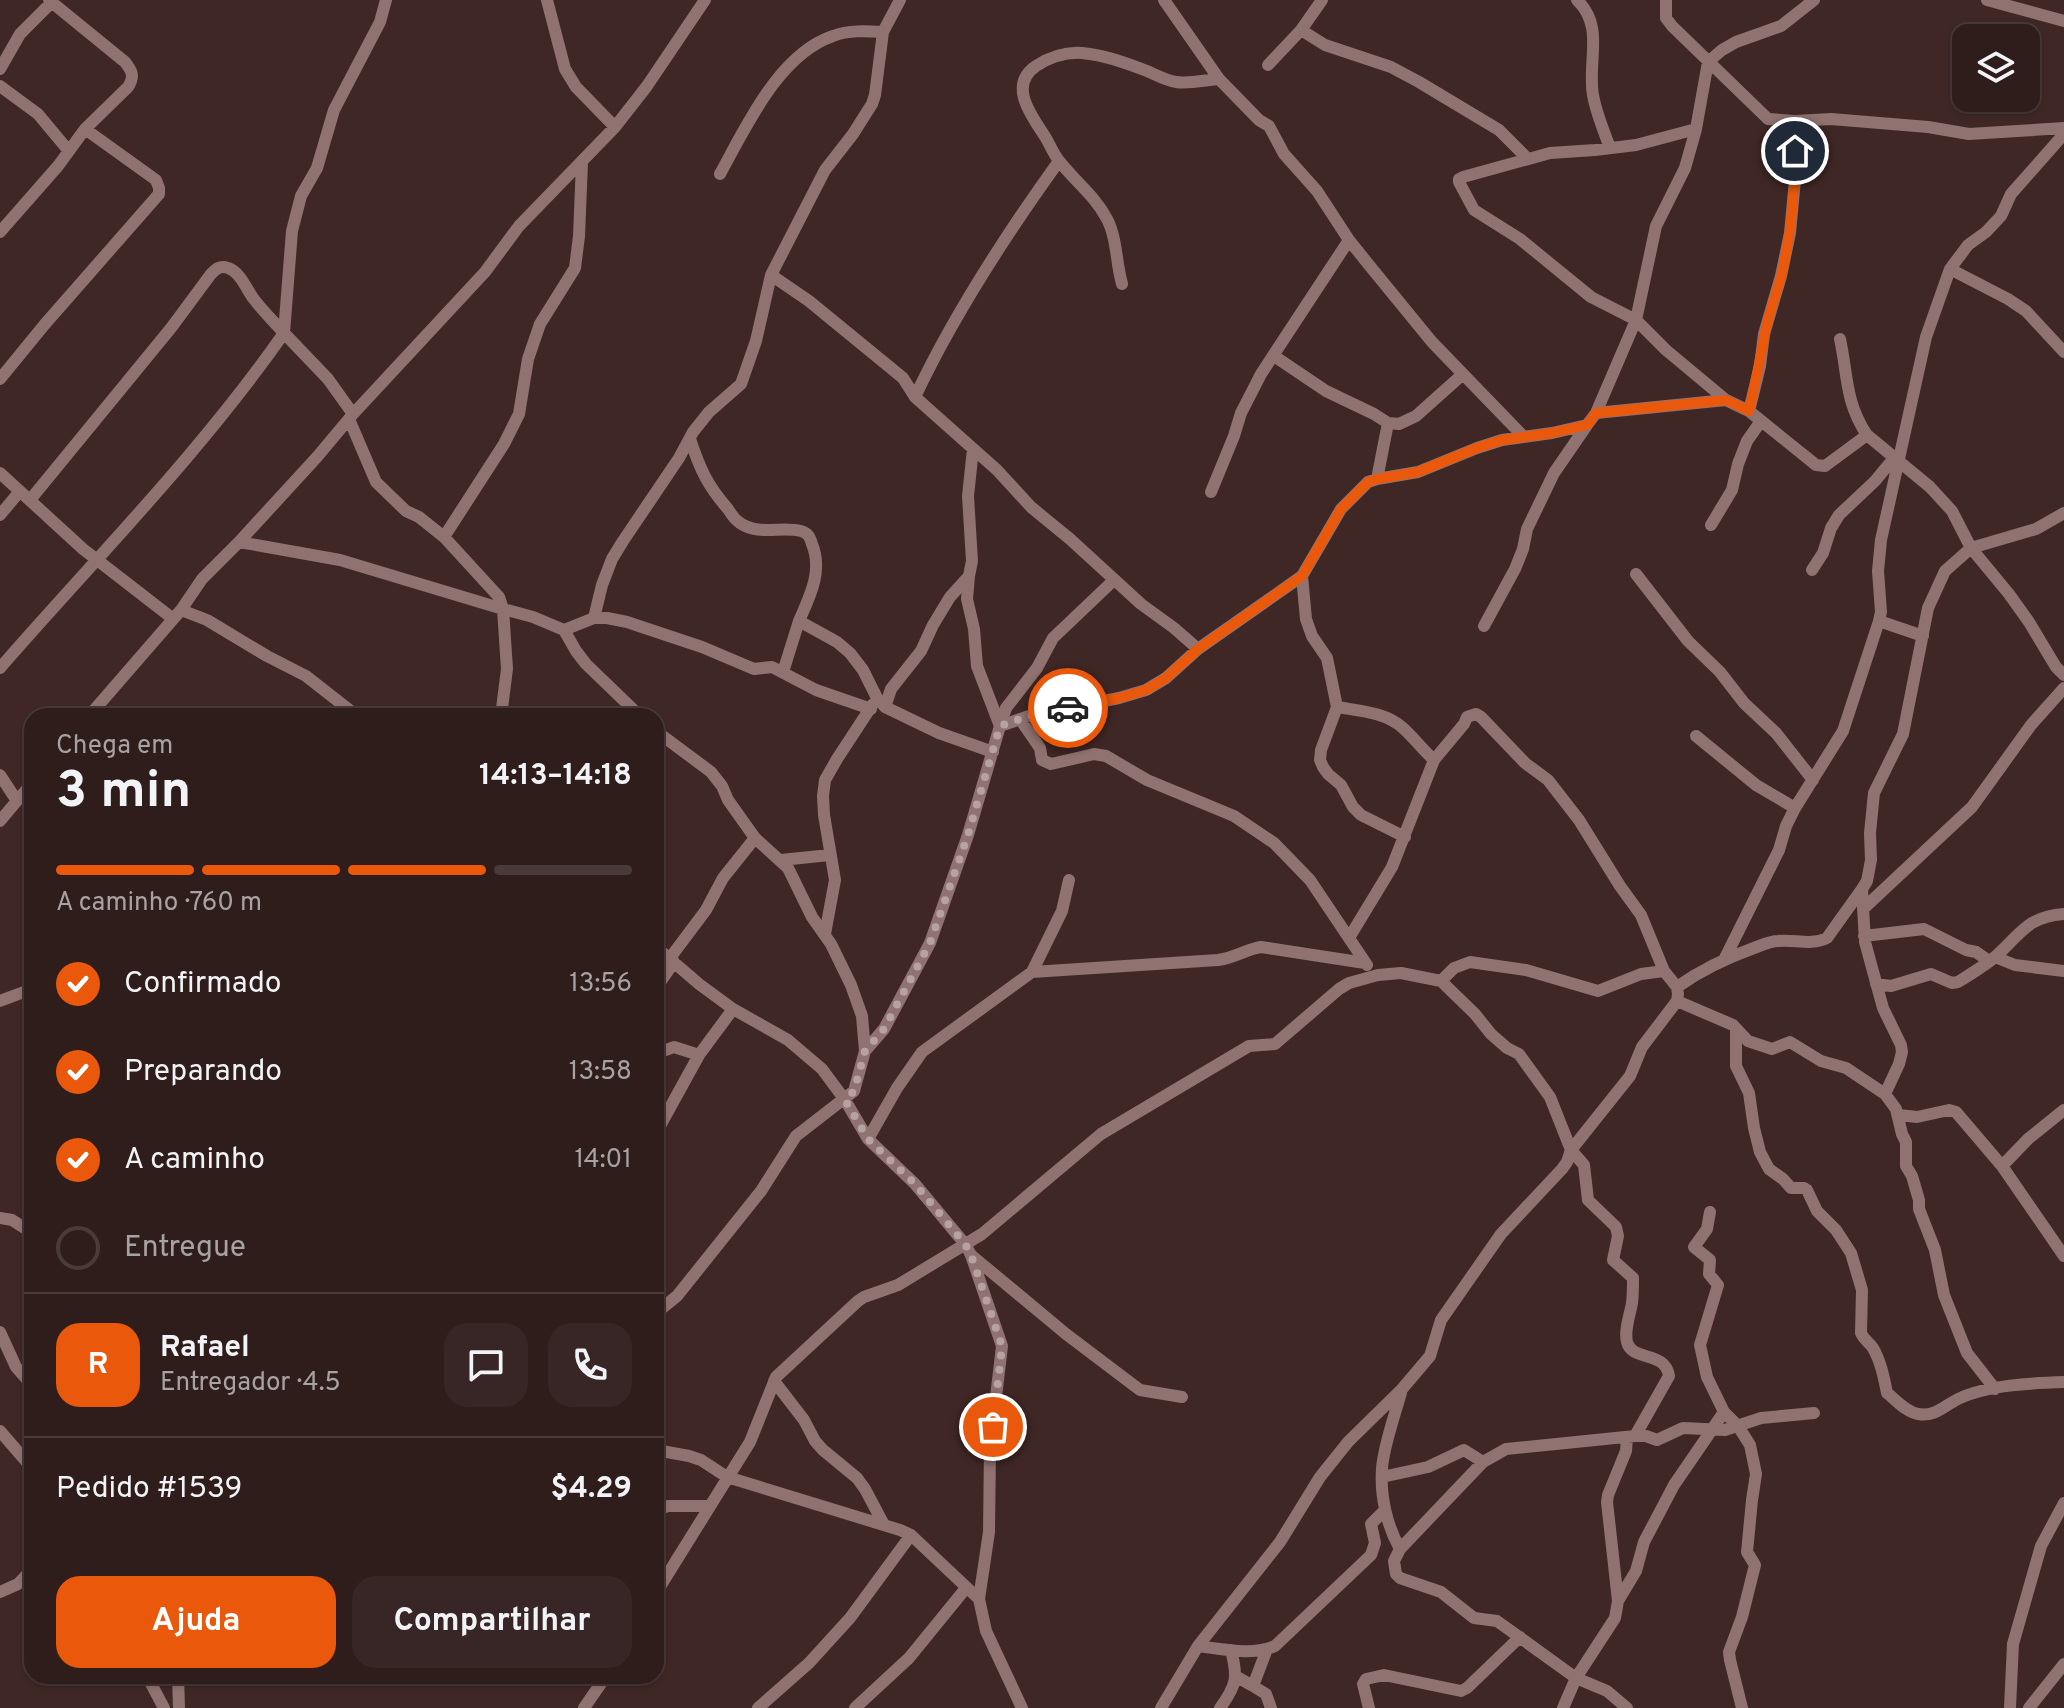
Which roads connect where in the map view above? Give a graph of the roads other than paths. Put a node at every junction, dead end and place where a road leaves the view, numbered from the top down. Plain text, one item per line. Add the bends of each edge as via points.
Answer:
1 (386, 0) edge
2 (547, 0) edge
3 (705, 0) edge
4 (900, 0) edge
5 (1164, 0) edge
6 (1322, 0) edge
7 (1577, 0) edge
8 (1666, 0) edge
9 (1814, 0) edge
10 (1987, 0) edge
11 (50, 1) edge
12 (2064, 21) edge
13 (1301, 30) junction
14 (883, 32) junction
15 (1708, 62) junction
16 (1268, 65) dead end
17 (0, 69) edge
18 (1219, 79) junction
19 (0, 86) edge
20 (1795, 121) junction
21 (615, 127) junction
22 (2064, 128) edge
23 (85, 129) junction
24 (1696, 129) junction
25 (2064, 134) edge
26 (1610, 148) junction
27 (2052, 148) junction
28 (68, 150) junction
29 (2064, 157) edge
30 (1527, 158) junction
31 (1059, 161) junction
32 (582, 162) junction
33 (720, 174) dead end
34 (3, 223) edge
35 (1349, 240) junction
36 (1950, 269) junction
37 (771, 275) junction
38 (1122, 284) dead end
39 (1636, 320) junction
40 (284, 333) junction
41 (1840, 339) dead end
42 (2064, 352) edge
43 (1274, 356) junction
44 (1463, 374) junction
45 (0, 379) edge
46 (915, 397) junction
47 (1726, 400) junction
48 (1749, 411) junction
49 (1596, 413) junction
50 (351, 416) junction
51 (1761, 421) junction
52 (1388, 423) junction
53 (1587, 425) junction
54 (1867, 435) junction
55 (1523, 436) junction
56 (690, 439) junction
57 (973, 449) junction
58 (1896, 459) junction
59 (0, 473) edge
60 (1377, 479) junction
61 (20, 491) junction
62 (1211, 492) dead end
63 (30, 500) junction
64 (2064, 513) edge
65 (0, 515) edge
66 (1711, 525) dead end
67 (444, 537) junction
68 (239, 542) junction
69 (1971, 548) junction
70 (97, 558) junction
71 (1812, 570) dead end
72 (1636, 574) dead end
73 (969, 576) junction
74 (1302, 576) junction
75 (1114, 580) junction
76 (503, 609) junction
77 (177, 614) junction
78 (594, 618) junction
79 (799, 621) junction
80 (1879, 621) junction
81 (1484, 626) dead end
82 (564, 630) junction
83 (1923, 636) junction
84 (1198, 649) junction
85 (0, 668) edge
86 (783, 672) junction
87 (2064, 675) edge
88 (2064, 688) edge
89 (877, 704) junction
90 (1337, 707) junction
91 (96, 708) edge
92 (347, 708) edge
93 (502, 708) edge
94 (632, 708) edge
95 (1020, 719) junction
96 (1000, 726) junction
97 (1696, 736) dead end
98 (664, 737) edge
99 (993, 752) junction
100 (1434, 760) junction
101 (0, 775) edge
102 (1813, 780) junction
103 (24, 793) edge
104 (17, 801) junction
105 (1795, 808) junction
106 (0, 821) edge
107 (1405, 837) junction
108 (755, 838) junction
109 (830, 855) junction
110 (781, 860) junction
111 (1069, 880) dead end
112 (1862, 889) junction
113 (1863, 909) junction
114 (2064, 914) edge
115 (825, 934) junction
116 (1864, 936) junction
117 (1349, 938) junction
118 (664, 954) edge
119 (1725, 958) junction
120 (1992, 959) junction
121 (672, 960) junction
122 (1365, 963) junction
123 (1664, 971) junction
124 (2064, 971) edge
125 (1032, 972) junction
126 (664, 974) edge
127 (1378, 975) junction
128 (1441, 981) junction
129 (1876, 984) junction
130 (1677, 987) junction
131 (24, 992) edge
132 (0, 1001) edge
133 (1677, 1001) junction
134 (733, 1009) junction
135 (1736, 1028) junction
136 (664, 1049) edge
137 (865, 1051) junction
138 (699, 1055) junction
139 (1885, 1094) junction
140 (845, 1100) junction
141 (2064, 1110) edge
142 (1899, 1115) junction
143 (664, 1118) edge
144 (868, 1139) junction
145 (1571, 1150) junction
146 (2002, 1166) junction
147 (1710, 1212) dead end
148 (0, 1218) edge
149 (24, 1228) edge
150 (968, 1249) junction
151 (2064, 1256) edge
152 (664, 1307) edge
153 (0, 1332) edge
154 (24, 1376) edge
155 (774, 1381) junction
156 (2064, 1382) edge
157 (1402, 1389) junction
158 (1995, 1389) junction
159 (1182, 1397) dead end
160 (1724, 1412) junction
161 (1814, 1413) dead end
162 (1738, 1426) junction
163 (1712, 1430) junction
164 (0, 1431) edge
165 (1631, 1437) junction
166 (664, 1451) edge
167 (24, 1459) edge
168 (1483, 1462) junction
169 (727, 1477) junction
170 (1382, 1477) junction
171 (2064, 1503) edge
172 (709, 1506) junction
173 (664, 1507) edge
174 (1385, 1510) junction
175 (883, 1523) junction
176 (911, 1535) junction
177 (1400, 1549) junction
178 (24, 1578) edge
179 (664, 1580) edge
180 (966, 1588) junction
181 (0, 1592) edge
182 (979, 1599) junction
183 (1618, 1601) junction
184 (1520, 1637) junction
185 (1198, 1646) junction
186 (1267, 1649) junction
187 (1231, 1650) junction
188 (2064, 1664) edge
189 (1237, 1677) junction
190 (1576, 1678) junction
191 (151, 1684) edge
192 (178, 1684) edge
193 (600, 1684) edge
194 (1253, 1686) junction
195 (164, 1708) edge
196 (179, 1708) edge
197 (584, 1708) edge
198 (758, 1708) edge
199 (855, 1708) edge
200 (1022, 1708) edge
201 (1161, 1708) edge
202 (1220, 1708) edge
203 (1271, 1708) edge
204 (1369, 1708) edge
205 (1563, 1708) edge
206 (1627, 1708) edge
207 (1742, 1708) edge
208 (2010, 1708) edge
209 (2029, 1708) edge

1 - 40 street via 301,196 292,231
2 - 21 street via 565,69
3 - 21 street
4 - 14 street
5 - 18 street
6 - 13 street
7 - 26 street via 1591,23 1592,93
8 - 15 street via 1666,18
9 - 15 street via 1781,26 1736,42
10 - 12 street
11 - 17 street via 20,34
11 - 23 street via 125,62 133,75 128,87
13 - 16 street
13 - 30 street via 1325,45 1419,82 1499,130
14 - 33 street via 833,36 809,48 779,75
14 - 37 street via 872,104 825,170
15 - 20 street via 1768,119
15 - 24 street
18 - 31 street via 1176,82 1084,53 1053,57 1028,72 1022,89 1027,108
18 - 35 street via 1269,126
19 - 28 street via 38,114
20 - 22 street via 1831,119 1969,134
20 - 48 street via 1790,233
21 - 32 street
23 - 28 street
23 - 45 street via 156,180 159,194
24 - 26 street
24 - 39 street via 1685,168 1656,226
25 - 27 street
26 - 30 street
27 - 29 street
27 - 36 street via 2011,194 2001,216
28 - 34 street
30 - 39 street via 1459,179 1474,210 1520,239 1591,297
31 - 38 street via 1107,219
31 - 46 street via 975,287
32 - 50 street
32 - 67 street via 575,268 540,324 519,414
35 - 43 street
35 - 44 street
36 - 42 street via 2026,311
36 - 58 street via 1926,337
37 - 46 street via 903,378
37 - 56 street via 741,384 709,412
39 - 47 street
39 - 49 street
40 - 50 street via 328,379
40 - 63 street via 239,276 230,268 216,269
40 - 70 street via 248,385
41 - 54 street via 1850,404
43 - 52 street
43 - 62 street via 1241,413
44 - 52 street via 1416,416
44 - 55 street
46 - 57 street
47 - 48 street
47 - 49 street
48 - 51 street
49 - 53 street
50 - 67 street via 376,482
50 - 68 street
51 - 54 street via 1821,466
51 - 66 street
52 - 60 street
53 - 55 street
53 - 81 street via 1554,473 1515,569
54 - 58 street
55 - 60 street via 1418,472
56 - 78 street via 612,559
56 - 79 street via 701,473 739,523 768,531 798,530 810,537 817,555 814,587
57 - 73 street
57 - 75 street
58 - 69 street via 1952,511
58 - 71 street via 1839,515
58 - 80 street via 1881,540
59 - 61 street
60 - 74 street via 1341,509
61 - 63 street
61 - 65 street
63 - 70 street
64 - 69 street via 2036,529
67 - 76 street via 499,597
68 - 76 street via 340,560
68 - 77 street
69 - 83 street via 1945,571 1928,608
69 - 87 street
70 - 77 street
70 - 85 street
72 - 102 street via 1688,641
73 - 89 street via 950,597 921,651
73 - 96 street via 967,599 977,666
74 - 84 street
74 - 90 street via 1306,619 1327,658
75 - 84 street
75 - 96 street via 1053,638 1006,708
76 - 82 street
76 - 93 street via 507,669
77 - 91 street
77 - 92 street via 207,620 306,676
78 - 82 street
78 - 86 street via 627,622 754,669
79 - 86 street
79 - 89 street via 850,653
80 - 83 street
80 - 102 street via 1843,731
82 - 94 street via 586,664
83 - 112 street via 1903,734 1874,793 1871,860
84 - 95 street via 1146,690
86 - 89 street via 816,690
88 - 113 street via 1972,807
89 - 99 street
89 - 109 street via 825,780
90 - 100 street via 1390,719
90 - 107 street via 1321,750 1323,767 1361,815
95 - 96 street
95 - 117 street via 1045,763 1106,756 1246,823 1310,880
96 - 99 street
97 - 105 street via 1756,785
98 - 108 street via 711,772
99 - 137 street via 930,943 884,1029
100 - 107 street
100 - 123 street via 1467,717 1481,717 1548,780 1579,820 1641,915
101 - 104 street
102 - 105 street
103 - 104 street
104 - 106 street
105 - 119 street
107 - 117 street
108 - 110 street
108 - 121 street
109 - 110 street
109 - 115 street via 835,880
110 - 115 street
111 - 125 street via 1062,911
112 - 113 street
112 - 119 street via 1820,942 1776,941
113 - 116 street
114 - 120 street via 2029,923
115 - 137 street via 857,1001
116 - 120 street via 1924,929
116 - 129 street
117 - 122 street
118 - 121 street
119 - 130 street
120 - 124 street
120 - 129 street via 1955,983 1931,974 1891,986
121 - 126 street
121 - 134 street
122 - 125 street via 1261,947 1218,960
122 - 127 street
123 - 128 street via 1598,991 1526,970 1470,962
123 - 130 street
125 - 144 street via 922,1052
127 - 128 street
127 - 150 street via 1339,989 1275,1044 1249,1046 1101,1134
128 - 145 street via 1491,1034 1519,1054 1550,1097
129 - 139 street via 1902,1052
130 - 133 street
131 - 132 street
133 - 135 street
133 - 145 street via 1642,1047 1630,1076
134 - 138 street
134 - 140 street via 794,1045 822,1069
135 - 139 street via 1748,1041 1772,1049 1790,1042 1821,1061 1846,1068
135 - 158 street via 1736,1066 1749,1093 1765,1163 1791,1188 1807,1190 1817,1211 1847,1245 1862,1290 1861,1333 1872,1346 1887,1393 1907,1410 1926,1415 1959,1398
136 - 138 street
137 - 140 street via 854,1091
138 - 143 street
139 - 142 street
140 - 144 street
140 - 152 street via 796,1136 761,1191
141 - 146 street
142 - 146 street via 1956,1112
142 - 158 street via 1906,1166 1935,1250 1944,1295 1967,1353
144 - 150 street via 915,1184
145 - 157 street via 1562,1169 1501,1234 1441,1320 1430,1356
145 - 165 street via 1584,1165 1588,1200 1618,1232 1613,1260 1633,1278 1627,1344 1669,1372
146 - 151 street
147 - 160 street via 1707,1229 1694,1247 1710,1260 1709,1274 1718,1285 1700,1345 1707,1377
148 - 149 street
150 - 155 street via 858,1301
150 - 159 street via 1140,1390
150 - 182 street via 1002,1346
153 - 154 street
155 - 169 street via 750,1442
155 - 175 street via 815,1441 857,1478
156 - 158 street
157 - 170 street
157 - 185 street via 1341,1449 1280,1542
160 - 162 street
160 - 163 street
161 - 162 street via 1761,1418
162 - 163 street
162 - 207 street via 1756,1470 1747,1552 1755,1565 1729,1652
163 - 165 street via 1683,1428 1657,1440
163 - 183 street via 1674,1485
164 - 167 street
165 - 168 street via 1506,1449
165 - 183 street via 1607,1502
166 - 169 street via 701,1460
168 - 170 street via 1464,1450 1428,1467
168 - 177 street
169 - 172 street
169 - 175 street
170 - 174 street
171 - 208 street via 2041,1546 2013,1644
172 - 173 street
172 - 179 street
174 - 177 street
174 - 186 street via 1371,1524 1371,1555
175 - 176 street
176 - 180 street
176 - 198 street via 850,1618
177 - 184 street via 1394,1561 1400,1578 1441,1592 1474,1618 1497,1621
178 - 181 street
180 - 182 street
180 - 199 street via 909,1658
182 - 200 street via 989,1639
183 - 190 street via 1615,1618
184 - 190 street
184 - 204 street via 1461,1691 1384,1675 1366,1679
185 - 187 street
185 - 201 street
186 - 187 street
186 - 194 street
187 - 189 street
188 - 209 street
189 - 194 street
189 - 202 street
190 - 205 street
190 - 206 street via 1607,1691
191 - 195 street
192 - 196 street
193 - 197 street
194 - 203 street via 1266,1694

